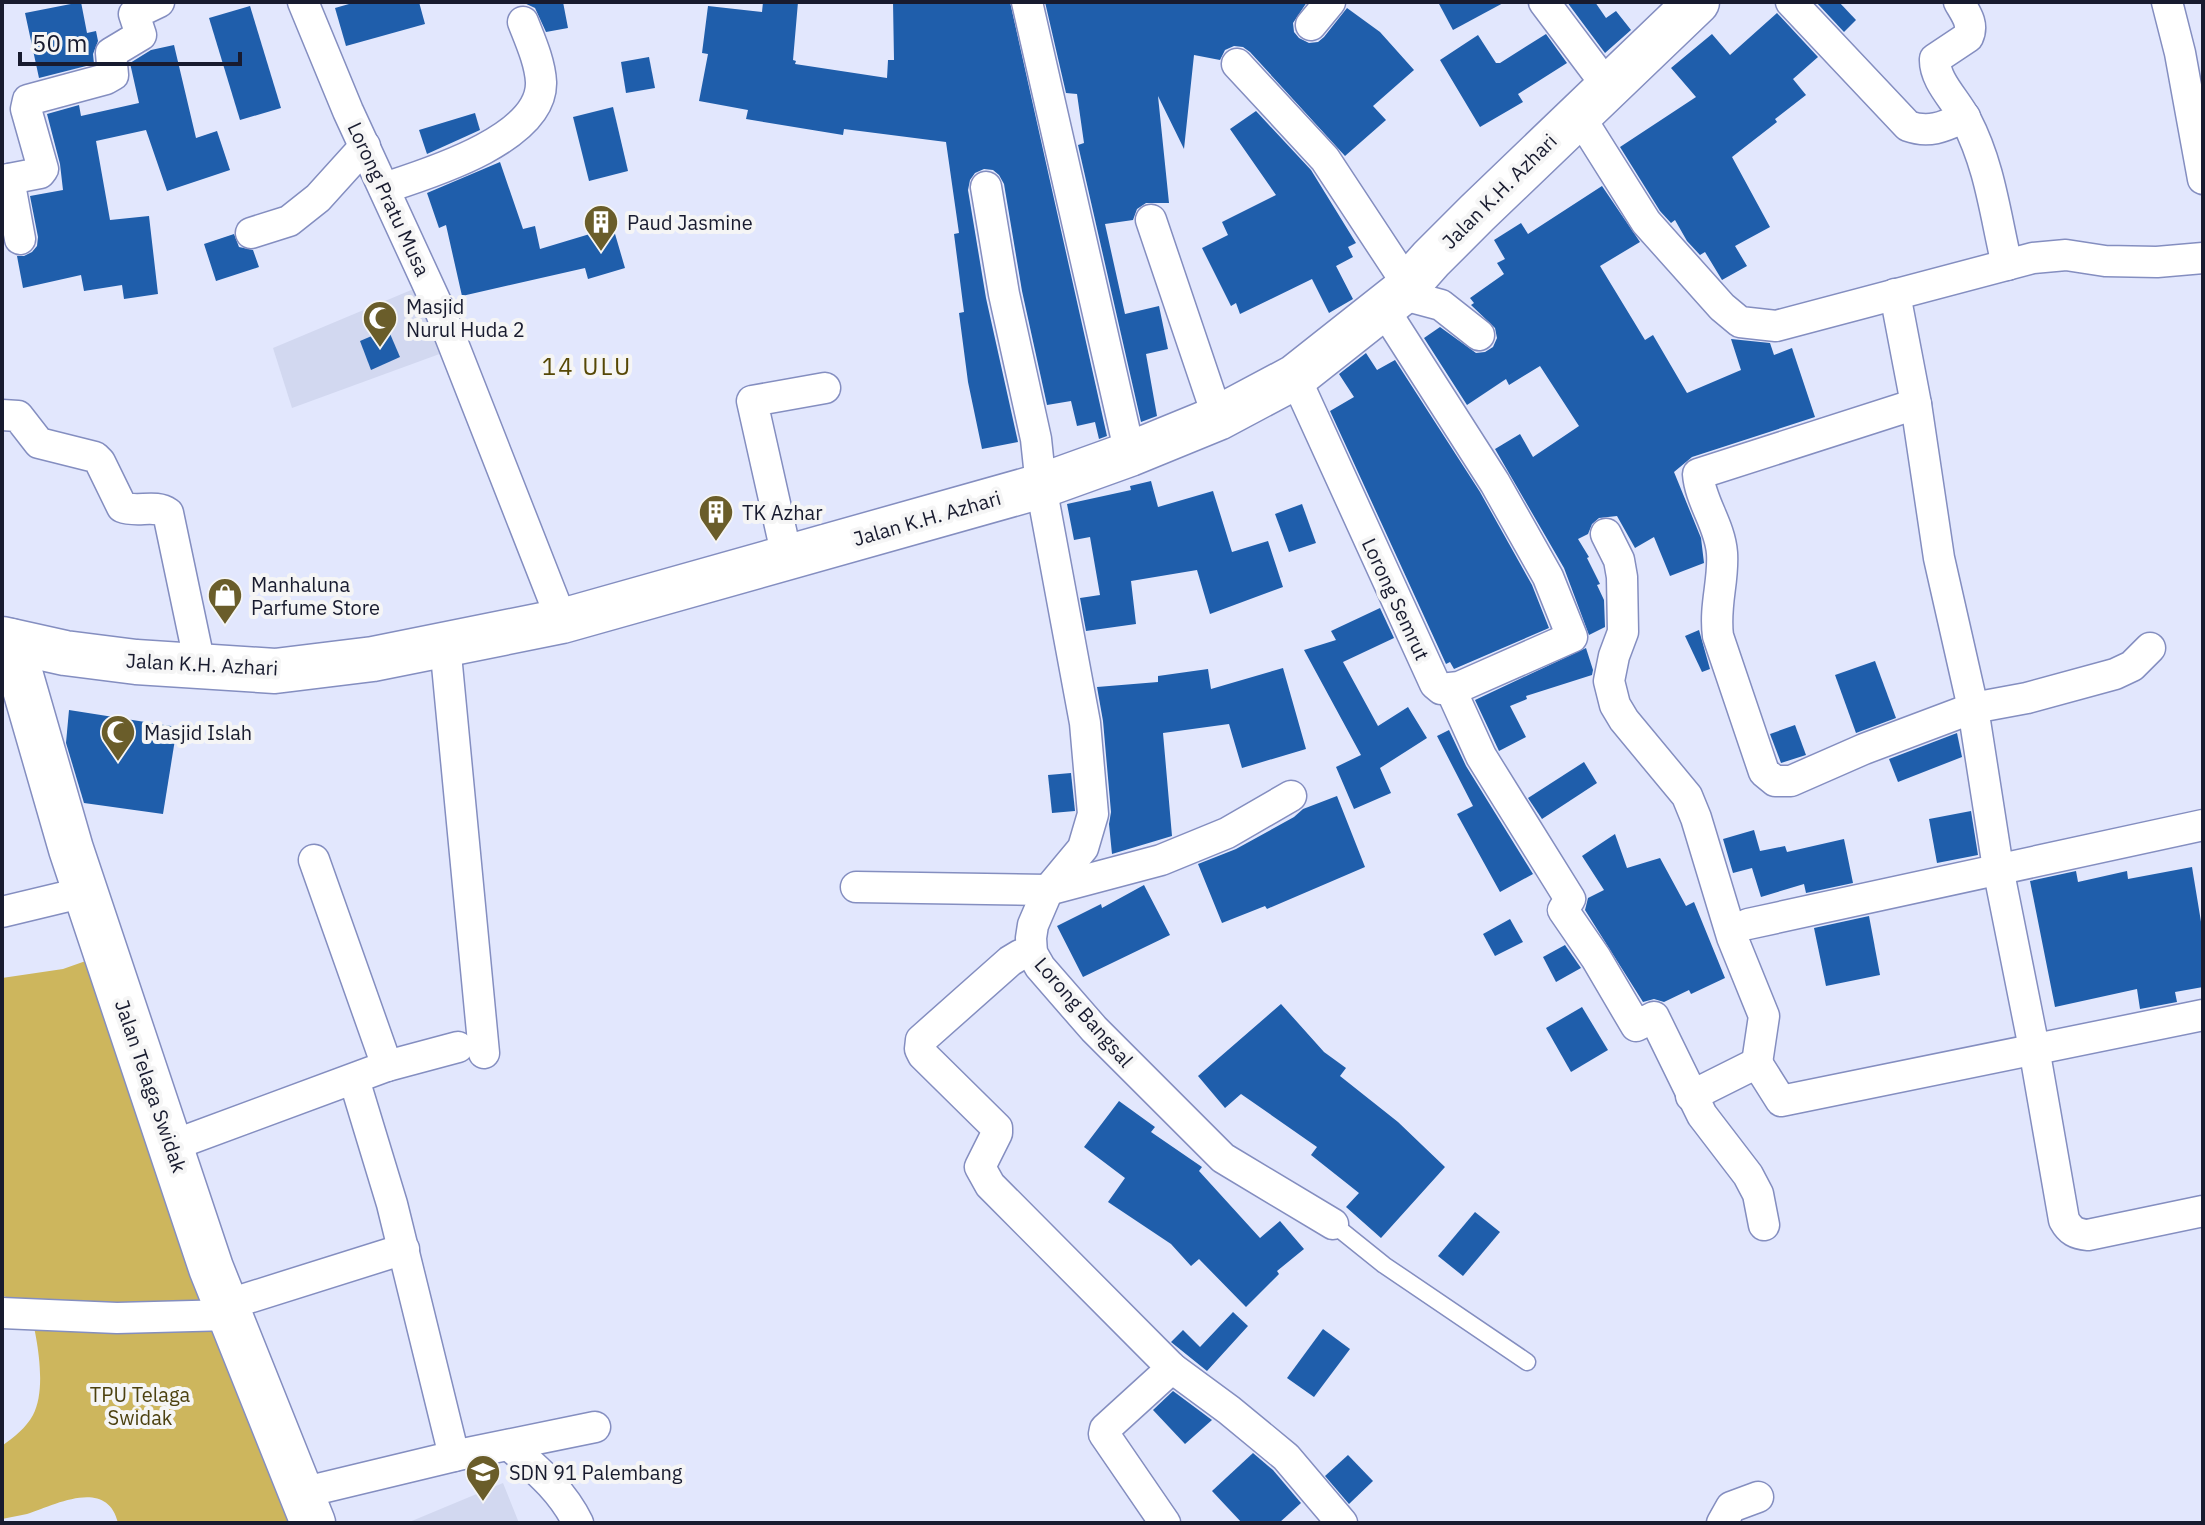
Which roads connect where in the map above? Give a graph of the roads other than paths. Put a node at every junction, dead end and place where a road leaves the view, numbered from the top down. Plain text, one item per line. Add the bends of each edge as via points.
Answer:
1 (159, 2) edge
2 (303, 2) edge
3 (1027, 2) edge
4 (1544, 2) edge
5 (1697, 2) edge
6 (1791, 2) edge
7 (1959, 2) edge
8 (2167, 2) edge
9 (523, 22) dead end
10 (2192, 48) edge
11 (1237, 64) dead end
12 (1593, 100) junction
13 (1965, 117) junction
14 (365, 146) junction
15 (2203, 179) edge
16 (6, 180) edge
17 (986, 187) dead end
18 (384, 188) junction
19 (1151, 220) dead end
20 (251, 233) dead end
21 (20, 239) dead end
22 (2203, 258) edge
23 (2007, 265) junction
24 (1406, 286) junction
25 (1895, 294) junction
26 (1479, 335) dead end
27 (1295, 377) junction
28 (825, 388) dead end
29 (1916, 404) junction
30 (2, 415) edge
31 (1218, 418) junction
32 (1130, 454) junction
33 (1041, 486) junction
34 (1606, 534) dead end
35 (787, 557) junction
36 (562, 621) junction
37 (6, 640) edge
38 (445, 644) junction
39 (2150, 648) dead end
40 (200, 665) junction
41 (1451, 690) junction
42 (1973, 708) junction
43 (1291, 796) dead end
44 (2203, 825) edge
45 (314, 860) dead end
46 (1998, 868) junction
47 (856, 887) dead end
48 (1048, 890) junction
49 (85, 892) junction
50 (2, 912) edge
51 (1748, 924) dead end
52 (1032, 953) junction
53 (2203, 1015) edge
54 (2034, 1048) junction
55 (1757, 1063) junction
56 (387, 1066) junction
57 (354, 1079) junction
58 (1691, 1096) junction
59 (171, 1146) junction
60 (2203, 1211) edge
61 (1333, 1224) joint
62 (1764, 1225) dead end
63 (404, 1249) junction
64 (228, 1310) junction
65 (2, 1313) edge
66 (1527, 1362) dead end
67 (1172, 1368) junction
68 (595, 1427) dead end
69 (509, 1445) junction
70 (454, 1456) junction
71 (1758, 1497) dead end
72 (307, 1508) edge
73 (578, 1523) edge
74 (1165, 1523) edge
75 (1342, 1523) edge
76 (1722, 1523) edge

1 - 16 street via 134,14 141,35 111,53 110,77 28,100 43,169
2 - 14 street, Lorong Pratu Musa
3 - 32 street
4 - 12 street
5 - 12 street, Jalan K.H. Azhari
6 - 13 street via 1908,126 1933,131
7 - 13 street via 1970,33 1934,64
8 - 10 street
9 - 18 street via 541,81 529,113 511,133 479,153
10 - 15 street
11 - 24 street via 1325,159
12 - 24 street, Jalan K.H. Azhari
12 - 25 street via 1646,222 1740,322 1776,326
13 - 23 street via 1990,177
14 - 18 street, Lorong Pratu Musa
14 - 20 street via 289,221
16 - 21 street
17 - 33 street, Lorong Bangsal
18 - 36 street, Lorong Pratu Musa via 441,313
19 - 31 street
22 - 23 street via 2105,261 2066,255
23 - 25 street
24 - 26 street
24 - 27 street, Jalan K.H. Azhari
24 - 41 street via 1572,637
25 - 29 street
27 - 31 street, Jalan K.H. Azhari
27 - 41 street, Lorong Semrut via 1435,684
28 - 35 street via 752,401
29 - 42 street via 1939,558
29 - 42 street via 1698,474 1723,556 1718,636 1764,772 1775,781 1791,781
30 - 40 street via 18,416 39,443 95,457 122,507 168,513
31 - 32 street, Jalan K.H. Azhari
32 - 33 street, Jalan K.H. Azhari
33 - 35 street, Jalan K.H. Azhari
33 - 48 street, Lorong Bangsal via 1085,723 1093,814 1083,848
34 - 55 street via 1619,560 1623,590 1623,632 1609,681 1615,705 1687,796 1696,818 1732,937 1764,1016
35 - 36 street, Jalan K.H. Azhari
36 - 38 street, Jalan K.H. Azhari
37 - 40 street, Jalan K.H. Azhari via 107,658
37 - 49 street, Jalan Telaga Swidak
38 - 40 street, Jalan K.H. Azhari via 275,671
38 - 56 street via 471,1050
39 - 42 street via 2115,674
41 - 58 street, Lorong Semrut via 1481,756 1570,899 1563,910 1636,1026 1654,1017
42 - 46 street
43 - 48 street via 1227,833 1161,860
44 - 46 street
45 - 56 street
46 - 51 street
46 - 54 street
47 - 48 street
48 - 52 street, Lorong Bangsal via 1033,925
49 - 50 street
49 - 59 street, Jalan Telaga Swidak
52 - 61 street, Lorong Bangsal via 1094,1029 1223,1158
52 - 67 street via 1020,955 992,976 921,1040 920,1049 997,1128 980,1167 990,1185
53 - 54 street
54 - 55 street via 1781,1101
54 - 60 street via 2069,1229 2088,1235
55 - 58 street
56 - 57 street
57 - 59 street
57 - 63 street
58 - 62 street via 1748,1175
59 - 64 street, Jalan Telaga Swidak
61 - 66 lane, Lorong Bangsal
63 - 64 street
63 - 70 street
64 - 65 street via 117,1318
64 - 72 street, Jalan Telaga Swidak
67 - 74 street via 1104,1434
67 - 75 street via 1286,1457
68 - 69 street
69 - 70 street
69 - 73 street via 555,1486
70 - 72 street
71 - 76 street via 1731,1507

